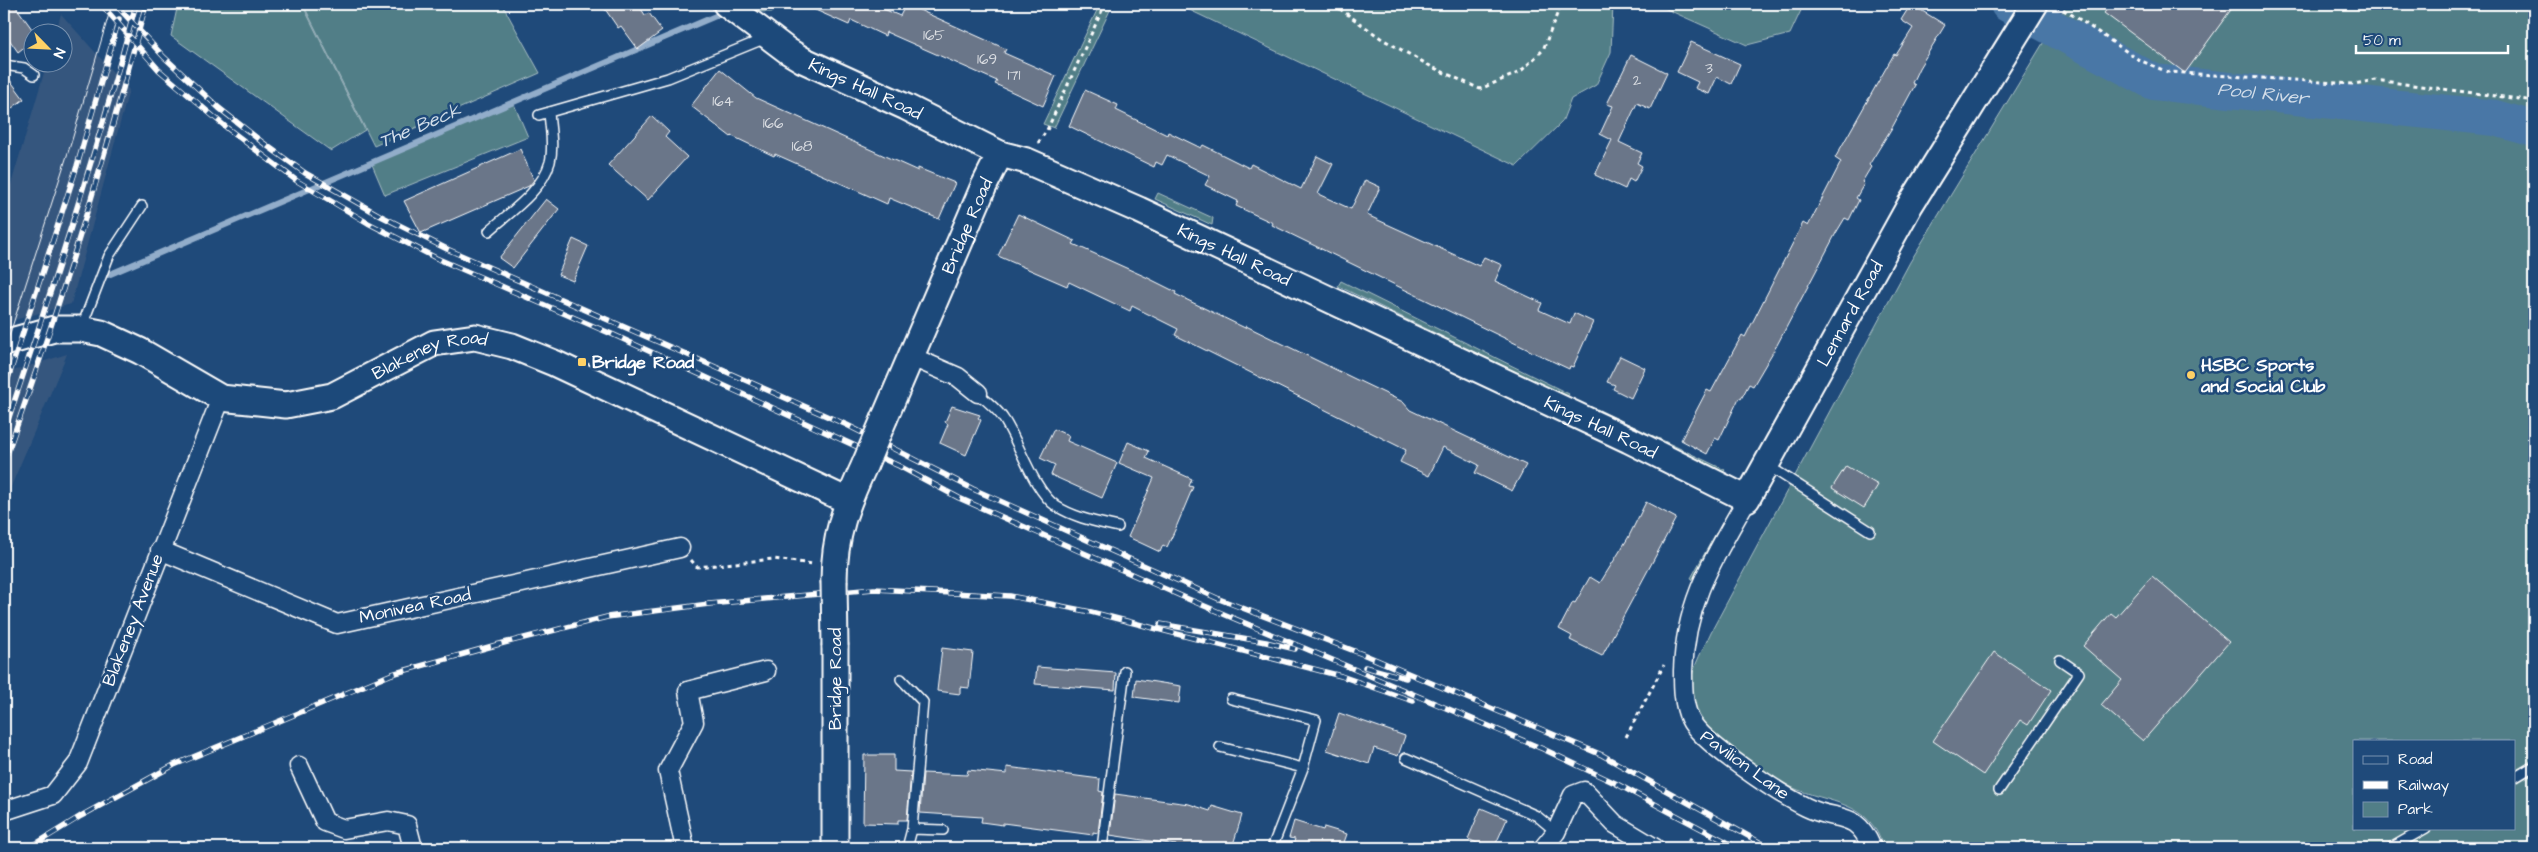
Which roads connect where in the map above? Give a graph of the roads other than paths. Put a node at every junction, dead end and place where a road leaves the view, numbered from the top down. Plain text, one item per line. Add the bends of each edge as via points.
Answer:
1 (2035, 4) edge
2 (732, 9) edge
3 (769, 38) junction
4 (4, 65) edge
5 (34, 75) dead end
6 (1000, 154) junction
7 (142, 206) dead end
8 (489, 231) dead end
9 (81, 329) junction
10 (4, 343) edge
11 (912, 357) junction
12 (978, 394) joint
13 (221, 398) junction
14 (1766, 464) junction
15 (1747, 499) junction
16 (848, 501) junction
17 (1118, 528) dead end
18 (1870, 531) dead end
19 (680, 548) road end
20 (160, 550) junction
21 (1686, 635) joint
22 (2060, 660) dead end
23 (766, 671) dead end
24 (1125, 671) dead end
25 (901, 679) dead end
26 (1230, 698) dead end
27 (1220, 748) dead end
28 (1406, 758) dead end
29 (298, 766) dead end
30 (2534, 766) edge
31 (1303, 768) junction
32 (2516, 777) edge
33 (1999, 790) dead end
34 (6, 811) edge
35 (912, 829) junction
36 (943, 830) dead end
37 (2422, 830) edge
38 (1556, 832) junction
39 (413, 848) edge
40 (686, 848) edge
41 (835, 848) edge
42 (907, 848) edge
43 (1102, 848) edge
44 (1272, 848) edge
45 (1543, 848) edge
46 (1655, 848) edge
47 (1872, 848) edge
48 (2391, 848) edge

1 - 14 street, Lennard Road via 1910,205
2 - 3 street, Kings Hall Road
3 - 6 street, Kings Hall Road via 802,60
3 - 8 lane via 668,78 544,113 552,146 544,176 536,188
4 - 5 lane via 24,68
6 - 11 street, Bridge Road
6 - 15 street, Kings Hall Road via 1027,161 1157,219 1636,443
7 - 9 lane via 109,256
9 - 10 street, Blakeney Road via 54,328
9 - 13 street, Blakeney Road via 101,333 140,351
11 - 12 street via 958,377
11 - 16 street, Bridge Road, bridge
12 - 17 lane via 1005,420 1039,490 1076,516
13 - 16 street, Blakeney Road via 286,405 332,396 434,343 475,337 512,346 554,363
13 - 20 street, Blakeney Avenue
14 - 15 street, Lennard Road
14 - 18 lane
15 - 21 street, Lennard Road via 1696,596
16 - 41 street, Bridge Road, bridge via 841,520 834,573
19 - 20 street, Monivea Road via 337,624
20 - 34 street, Blakeney Avenue via 78,763 53,795
21 - 47 street, Pavilion Lane via 1683,689 1690,720 1697,730 1721,752 1807,808 1856,823 1866,833
22 - 33 lane via 2079,673
23 - 40 street via 688,691 694,722 668,771
24 - 43 lane
25 - 35 lane via 923,702
26 - 31 lane via 1316,720
27 - 31 lane
28 - 38 lane via 1536,816
29 - 39 street via 325,822 344,829 388,821 407,825
30 - 32 lane
31 - 44 lane
35 - 36 lane
35 - 42 lane
37 - 48 lane
38 - 45 street
38 - 46 street via 1573,795 1584,791 1615,824

